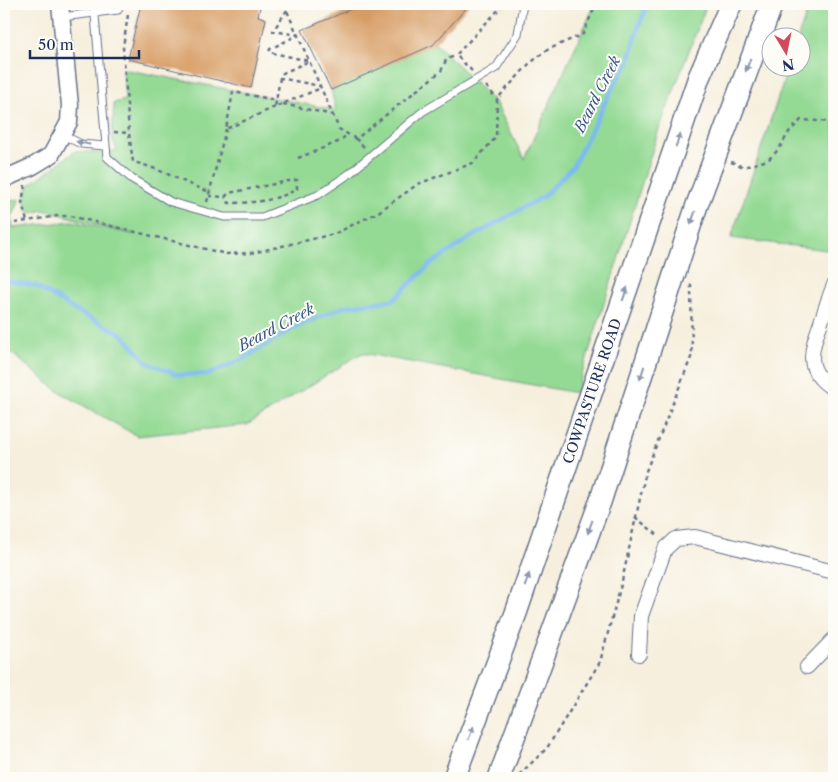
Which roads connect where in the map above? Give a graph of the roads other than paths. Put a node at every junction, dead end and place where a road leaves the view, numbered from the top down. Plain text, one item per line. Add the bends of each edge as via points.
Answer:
1 (94, 4) edge
2 (120, 4) edge
3 (523, 4) edge
4 (731, 4) edge
5 (772, 4) edge
6 (61, 11) edge
7 (96, 12) junction
8 (62, 134) junction
9 (105, 146) junction
10 (4, 179) edge
11 (834, 285) edge
12 (834, 388) edge
13 (834, 572) edge
14 (834, 638) edge
15 (639, 654) dead end
16 (807, 667) dead end
17 (454, 778) edge
18 (499, 778) edge

1 - 7 lane
2 - 7 lane via 118,10
3 - 9 lane via 518,34 496,68 422,112 349,174 318,195 262,217 224,217 171,202 132,178 107,157
17 -> 4 main road, COWPASTURE ROAD via 516,613 699,77
5 -> 18 main road via 697,205 600,502
6 - 7 lane
6 - 8 street via 70,105 69,122
7 - 9 lane
9 -> 8 lane via 81,144
8 - 10 street via 51,155
11 - 12 street via 814,341 811,360 818,376
13 - 15 street via 684,537 670,544 662,557 641,616
14 - 16 street

